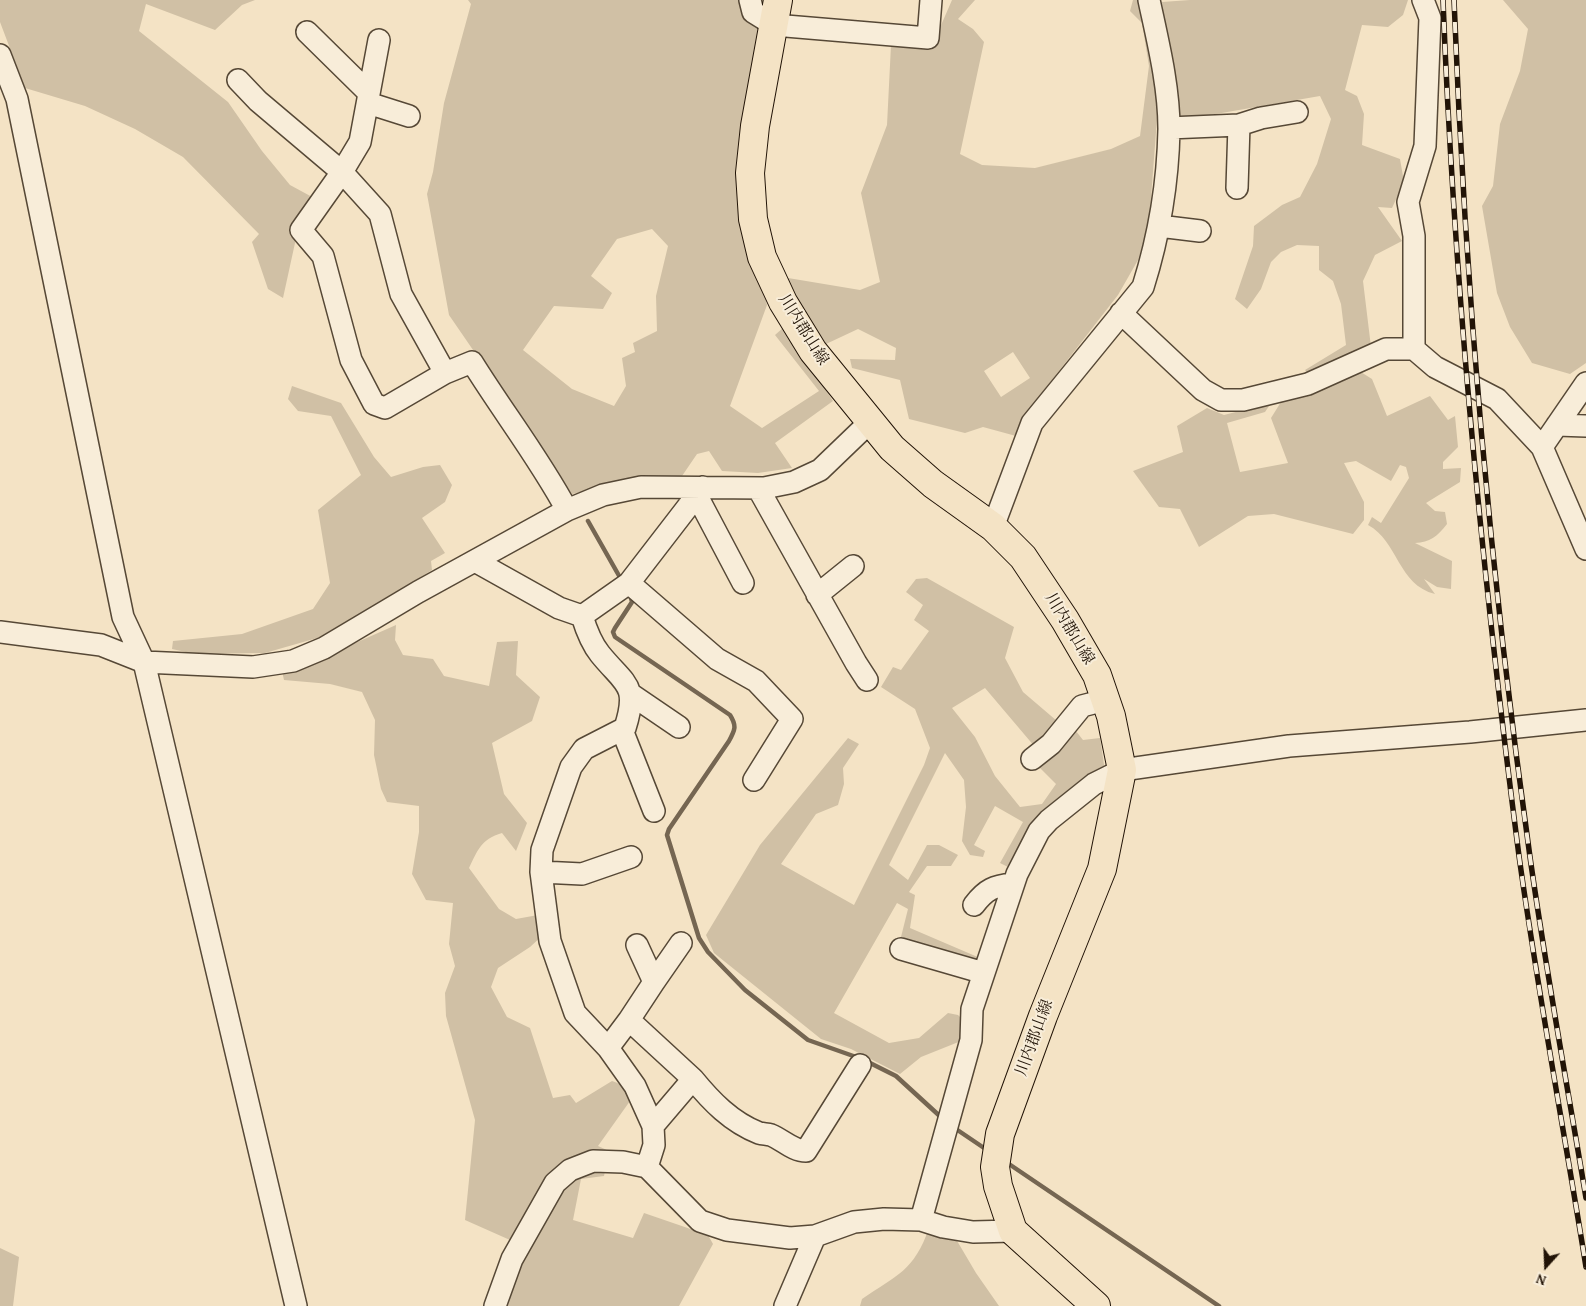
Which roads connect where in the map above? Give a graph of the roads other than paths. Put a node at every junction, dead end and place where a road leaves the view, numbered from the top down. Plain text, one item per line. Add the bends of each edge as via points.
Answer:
1 (750, 0) edge
2 (932, 0) edge
3 (1149, 0) edge
4 (1423, 0) edge
5 (776, 12) edge
6 (306, 32) dead end
7 (379, 40) dead end
8 (0, 55) edge
9 (238, 80) dead end
10 (368, 98) junction
11 (1297, 112) dead end
12 (409, 116) dead end
13 (1240, 125) junction
14 (1169, 128) junction
15 (342, 172) junction
16 (1237, 188) dead end
17 (1159, 226) junction
18 (1200, 232) dead end
19 (1121, 312) junction
20 (1414, 349) junction
21 (445, 373) junction
22 (1586, 383) edge
23 (871, 421) junction
24 (1557, 425) junction
25 (1586, 426) edge
26 (1542, 447) junction
27 (758, 488) junction
28 (699, 491) junction
29 (567, 510) junction
30 (993, 527) junction
31 (1586, 549) edge
32 (475, 561) junction
33 (853, 566) dead end
34 (743, 583) dead end
35 (627, 585) junction
36 (817, 595) junction
37 (582, 616) junction
38 (0, 632) edge
39 (144, 662) junction
40 (867, 680) dead end
41 (632, 695) junction
42 (1105, 700) junction
43 (1586, 720) edge
44 (679, 726) dead end
45 (622, 730) junction
46 (1032, 759) dead end
47 (1122, 770) junction
48 (754, 780) dead end
49 (654, 810) dead end
50 (631, 857) dead end
51 (541, 872) junction
52 (1013, 884) junction
53 (974, 905) dead end
54 (681, 943) dead end
55 (637, 945) dead end
56 (901, 949) dead end
57 (984, 973) junction
58 (654, 982) junction
59 (629, 1020) junction
60 (608, 1048) junction
61 (860, 1065) dead end
62 (693, 1079) junction
63 (653, 1126) junction
64 (647, 1167) junction
65 (921, 1220) junction
66 (1013, 1230) junction
67 (816, 1236) junction
68 (296, 1306) edge
69 (495, 1306) edge
70 (785, 1306) edge
71 (1096, 1306) edge

1 - 5 street via 753,12
2 - 5 street via 928,38
3 - 14 street via 1160,50
4 - 20 street via 1430,18 1425,146 1408,202 1414,236
5 - 23 main road, 川内郡山線 via 755,126 750,173 755,228 762,257 783,302 813,351
6 - 10 street
7 - 10 street
8 - 39 street via 17,99 123,616
9 - 15 street
10 - 12 street
10 - 15 street via 360,142
11 - 13 street
13 - 14 street
13 - 16 street
14 - 17 street
15 - 21 street via 380,214 401,294
15 - 21 street via 300,230 323,256 351,360 374,404 384,408
17 - 18 street
17 - 19 street via 1143,287
19 - 20 street via 1203,390 1221,400 1243,400 1308,384 1386,349
19 - 30 street via 1032,423
20 - 26 street via 1435,367 1497,399
21 - 29 street via 472,362
22 - 24 street
23 - 27 street via 820,470 794,482
23 - 30 main road, 川内郡山線 via 892,448 933,484
24 - 25 street
24 - 26 street
26 - 31 street
27 - 28 street
27 - 36 street
28 - 29 street via 641,487 603,495
28 - 34 street
28 - 35 street
29 - 32 street
30 - 42 main road, 川内郡山線 via 1023,557 1065,620 1097,676
32 - 37 street via 559,608
32 - 39 street via 324,648 293,661 253,667
33 - 36 street
35 - 37 street
35 - 48 street via 717,659 756,681 792,719
36 - 40 street
37 - 41 street via 600,653 624,679
38 - 39 street via 101,644
39 - 68 street
41 - 44 street
41 - 45 street via 631,711
42 - 46 street via 1082,706 1051,744
42 - 47 main road, 川内郡山線
43 - 47 street via 1290,746
45 - 49 street
45 - 51 street via 584,749 571,767 542,850
47 - 52 street via 1094,784 1050,820 1039,832
47 - 66 main road, 川内郡山線 via 1102,869 1000,1134 995,1167
50 - 51 street via 582,874
51 - 60 street via 550,940 575,1013
52 - 53 street via 994,886 984,892
52 - 57 street
54 - 58 street
55 - 58 street
56 - 57 street
57 - 65 street via 972,1009 971,1040
58 - 59 street
59 - 60 street
59 - 62 street
60 - 63 street via 635,1086
61 - 62 street via 806,1151 726,1115
62 - 63 street
63 - 64 street via 654,1145
64 - 67 street via 700,1221 727,1230 790,1238
64 - 69 street via 593,1161 570,1170 555,1183 512,1259
65 - 66 street via 973,1232
65 - 67 street via 884,1218 854,1222
66 - 71 main road, 川内郡山線
67 - 70 street

